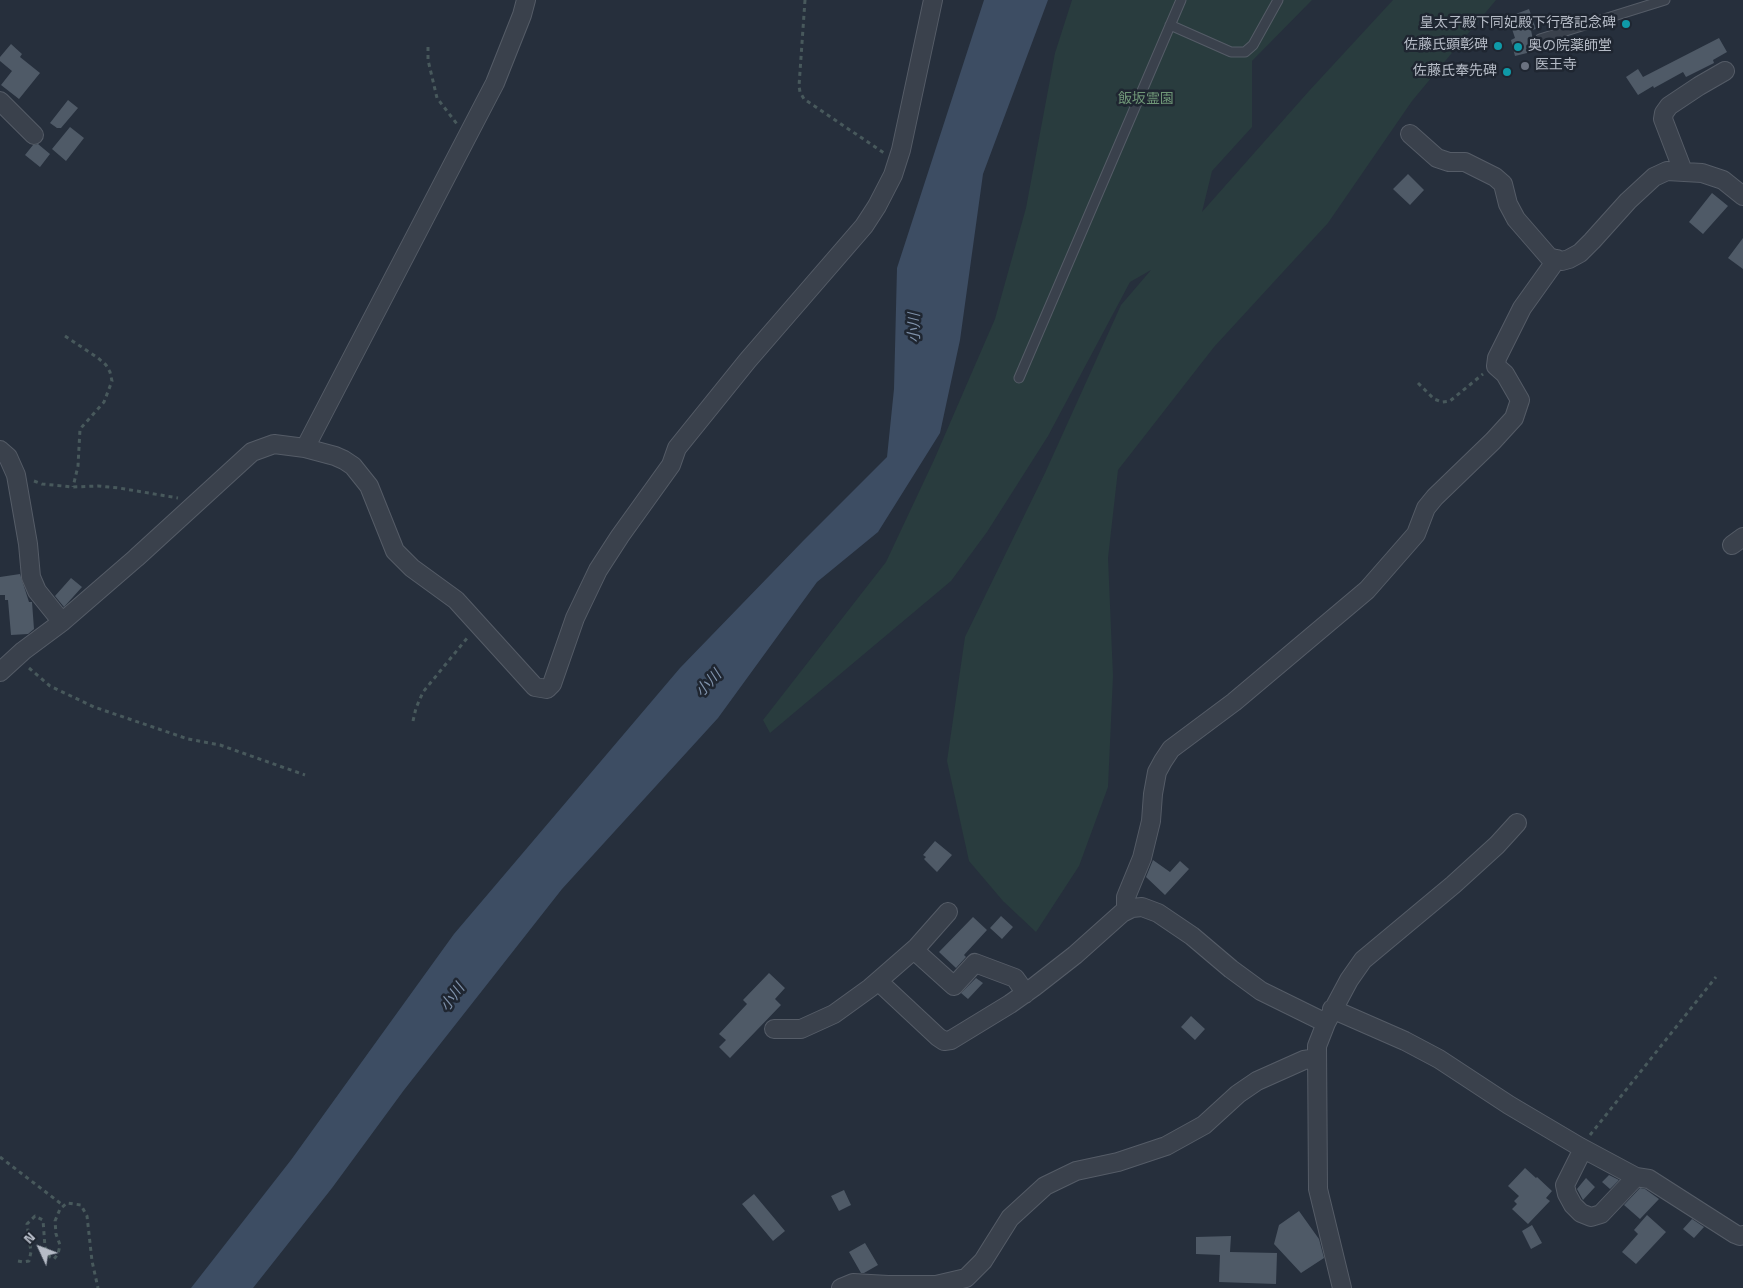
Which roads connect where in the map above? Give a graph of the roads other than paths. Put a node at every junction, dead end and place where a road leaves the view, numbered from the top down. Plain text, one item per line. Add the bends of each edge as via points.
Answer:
1 (526, 0) edge
2 (933, 0) edge
3 (1181, 0) edge
4 (1278, 0) edge
5 (1665, 0) edge
6 (1170, 26) junction
7 (1540, 39) dead end
8 (1725, 71) dead end
9 (0, 101) edge
10 (1410, 134) dead end
11 (34, 135) dead end
12 (1683, 171) junction
13 (1743, 196) edge
14 (1557, 259) junction
15 (1019, 378) dead end
16 (305, 448) junction
17 (0, 450) edge
18 (62, 622) junction
19 (0, 672) edge
20 (1517, 823) dead end
21 (1126, 911) junction
22 (948, 912) dead end
23 (914, 950) junction
24 (878, 981) junction
25 (1025, 994) junction
26 (1329, 1016) junction
27 (774, 1029) dead end
28 (1317, 1058) junction
29 (1582, 1148) junction
30 (1636, 1177) junction
31 (1743, 1235) edge
32 (841, 1288) edge
33 (1342, 1288) edge

1 - 16 street via 494,83
2 - 16 street via 897,162 877,206 864,226 677,448 671,465 598,570 575,618 552,684 547,689 535,687 456,600 412,568 395,551 369,486 358,470 344,460
3 - 6 lane
4 - 6 lane via 1254,45 1245,52 1231,52
5 - 7 lane
6 - 15 lane
8 - 12 street via 1669,106 1664,113 1663,119
9 - 11 street
10 - 14 street via 1437,158 1465,162 1495,177 1503,184 1516,219 1549,257
12 - 13 street via 1723,180
12 - 14 street via 1667,171 1654,177 1580,253 1569,260
14 - 21 street via 1522,308 1496,362 1520,400 1514,418 1431,502 1416,534 1367,590 1234,702 1171,748 1157,772 1149,830 1126,897
16 - 18 street via 274,444 252,452
17 - 18 street via 8,457 16,476 31,577 37,591
18 - 19 street
20 - 26 street via 1453,885 1363,960
21 - 25 street
21 - 26 street via 1142,907 1158,913 1261,991
22 - 23 street
23 - 24 street
23 - 25 street via 954,986 975,963 1015,978
24 - 25 street via 944,1041 951,1040
24 - 27 street via 818,1022 800,1028
26 - 28 street via 1317,1046
26 - 29 street via 1406,1041
28 - 32 street via 1304,1060 1257,1080 1204,1125 1166,1146 1118,1162 1076,1171 1045,1186 1010,1218 984,1261 966,1278 936,1285 853,1283
28 - 33 street via 1318,1189
29 - 30 street
29 - 30 street via 1565,1185 1573,1205 1581,1213 1591,1217 1601,1214
30 - 31 street via 1649,1179 1735,1234

